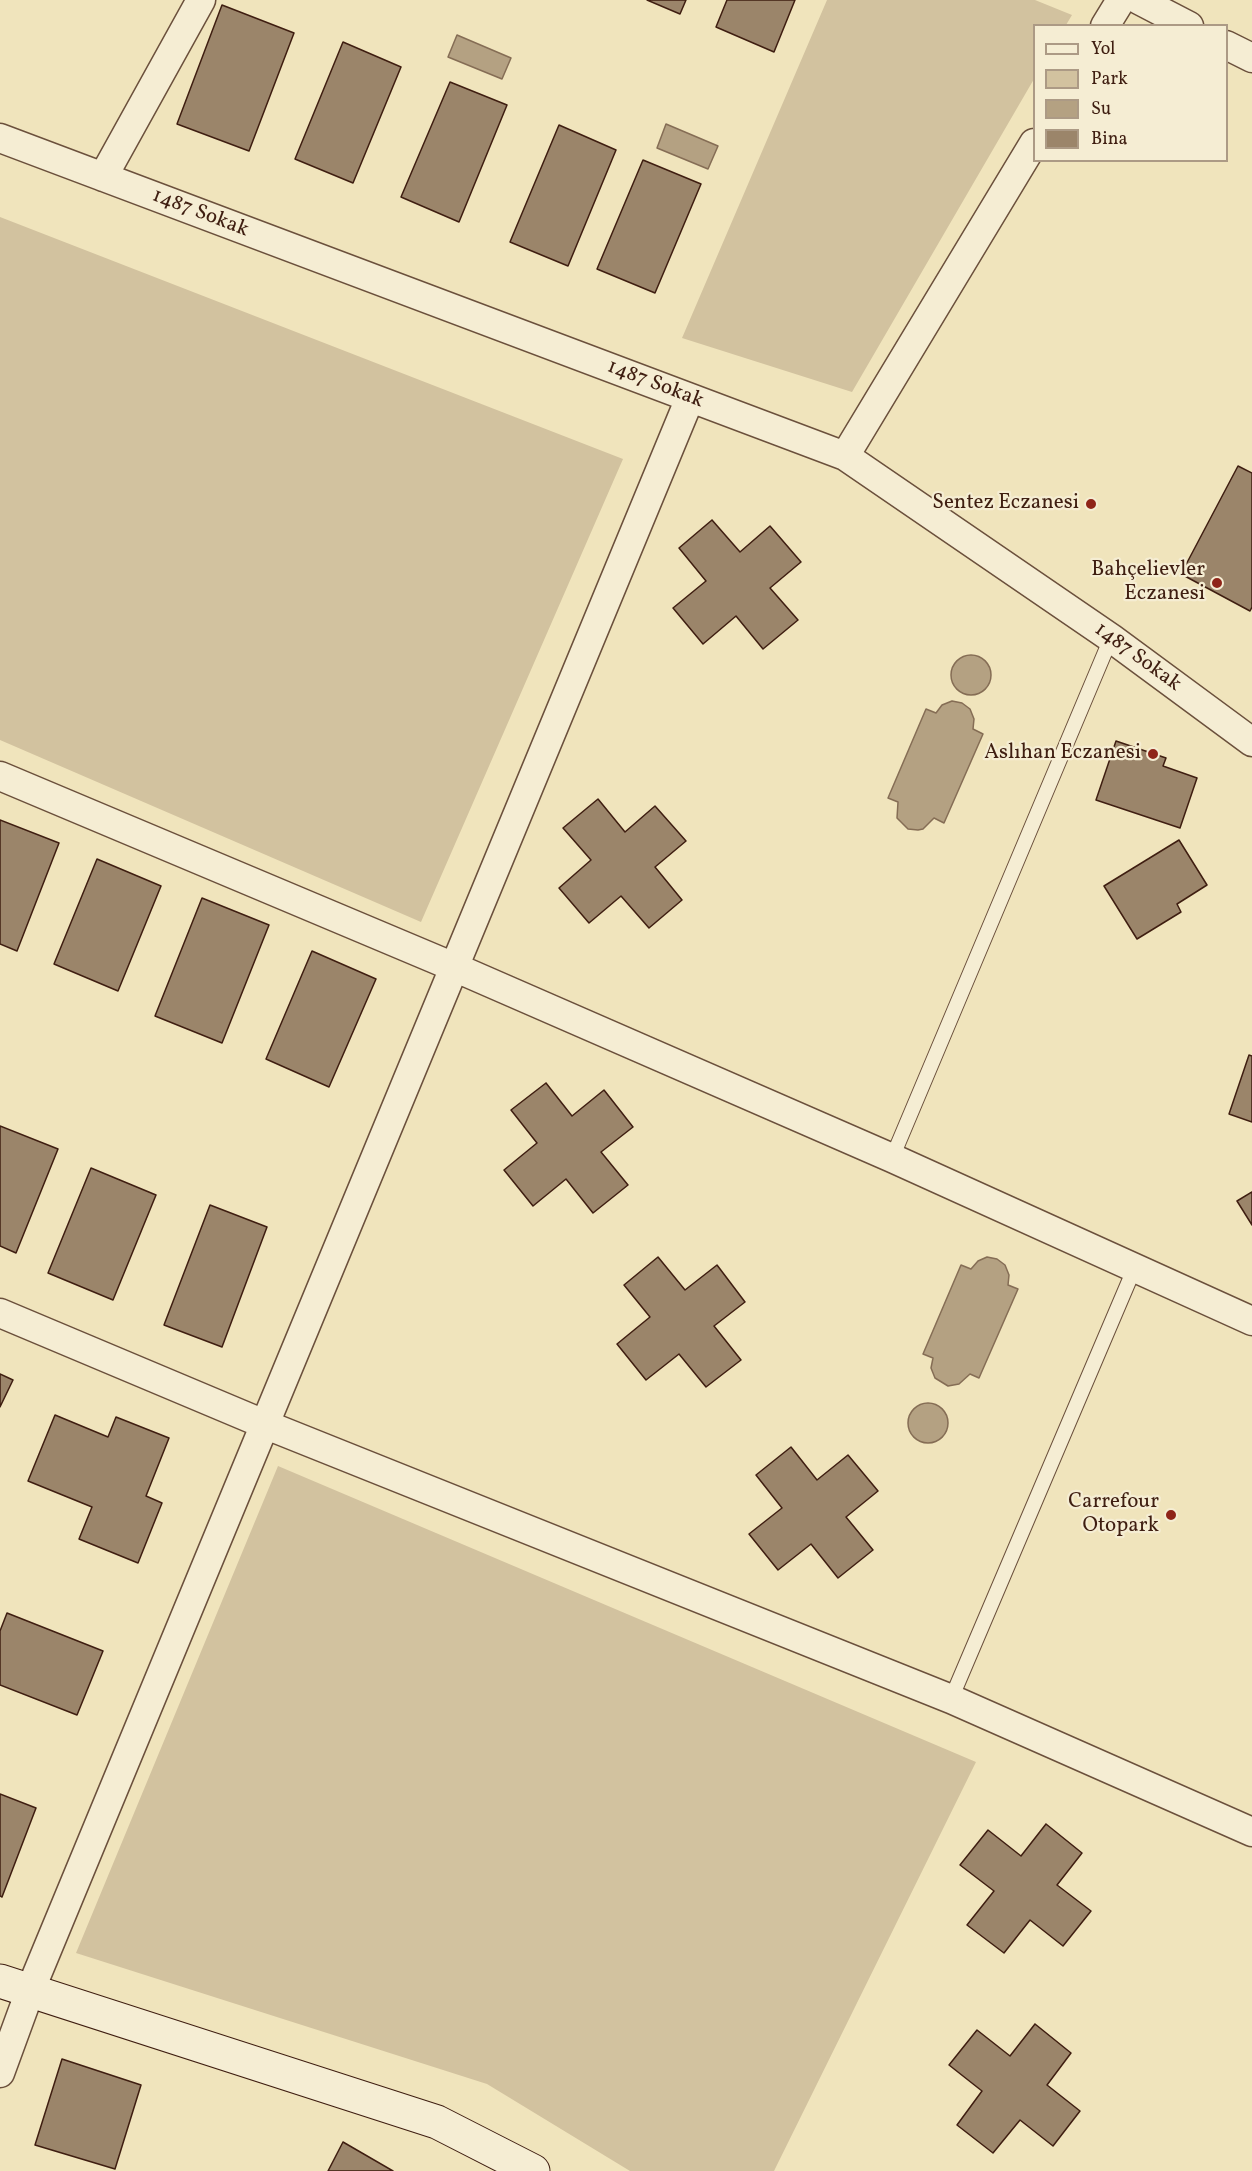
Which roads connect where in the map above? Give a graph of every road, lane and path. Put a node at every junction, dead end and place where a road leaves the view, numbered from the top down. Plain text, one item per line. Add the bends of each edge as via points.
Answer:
1 (201, 0) edge
2 (1121, 0) edge
3 (1139, 0) edge
4 (1107, 24) edge
5 (1185, 24) edge
6 (1228, 46) edge
7 (1252, 58) edge
8 (0, 138) edge
9 (1033, 145) edge
10 (103, 177) junction
11 (690, 398) junction
12 (844, 456) junction
13 (1111, 638) junction
14 (1252, 741) edge
15 (0, 776) edge
16 (454, 967) junction
17 (892, 1158) junction
18 (1135, 1267) junction
19 (0, 1313) edge
20 (1252, 1321) edge
21 (264, 1424) junction
22 (951, 1700) junction
23 (1252, 1832) edge
24 (15, 1986) edge
25 (0, 2073) edge
26 (533, 2171) edge

1 - 10 street
2 - 4 street
3 - 5 street
6 - 7 street
8 - 10 street, 1487 Sokak
9 - 12 street
10 - 11 street, 1487 Sokak
11 - 12 street, 1487 Sokak
11 - 16 street
12 - 13 street, 1487 Sokak
13 - 14 street, 1487 Sokak
13 - 17 lane
15 - 16 street
16 - 17 street
16 - 21 street
17 - 18 street
18 - 20 street
18 - 22 lane
19 - 21 street
21 - 22 street
21 - 24 street
22 - 23 street
24 - 25 street
24 - 26 street via 437,2122

